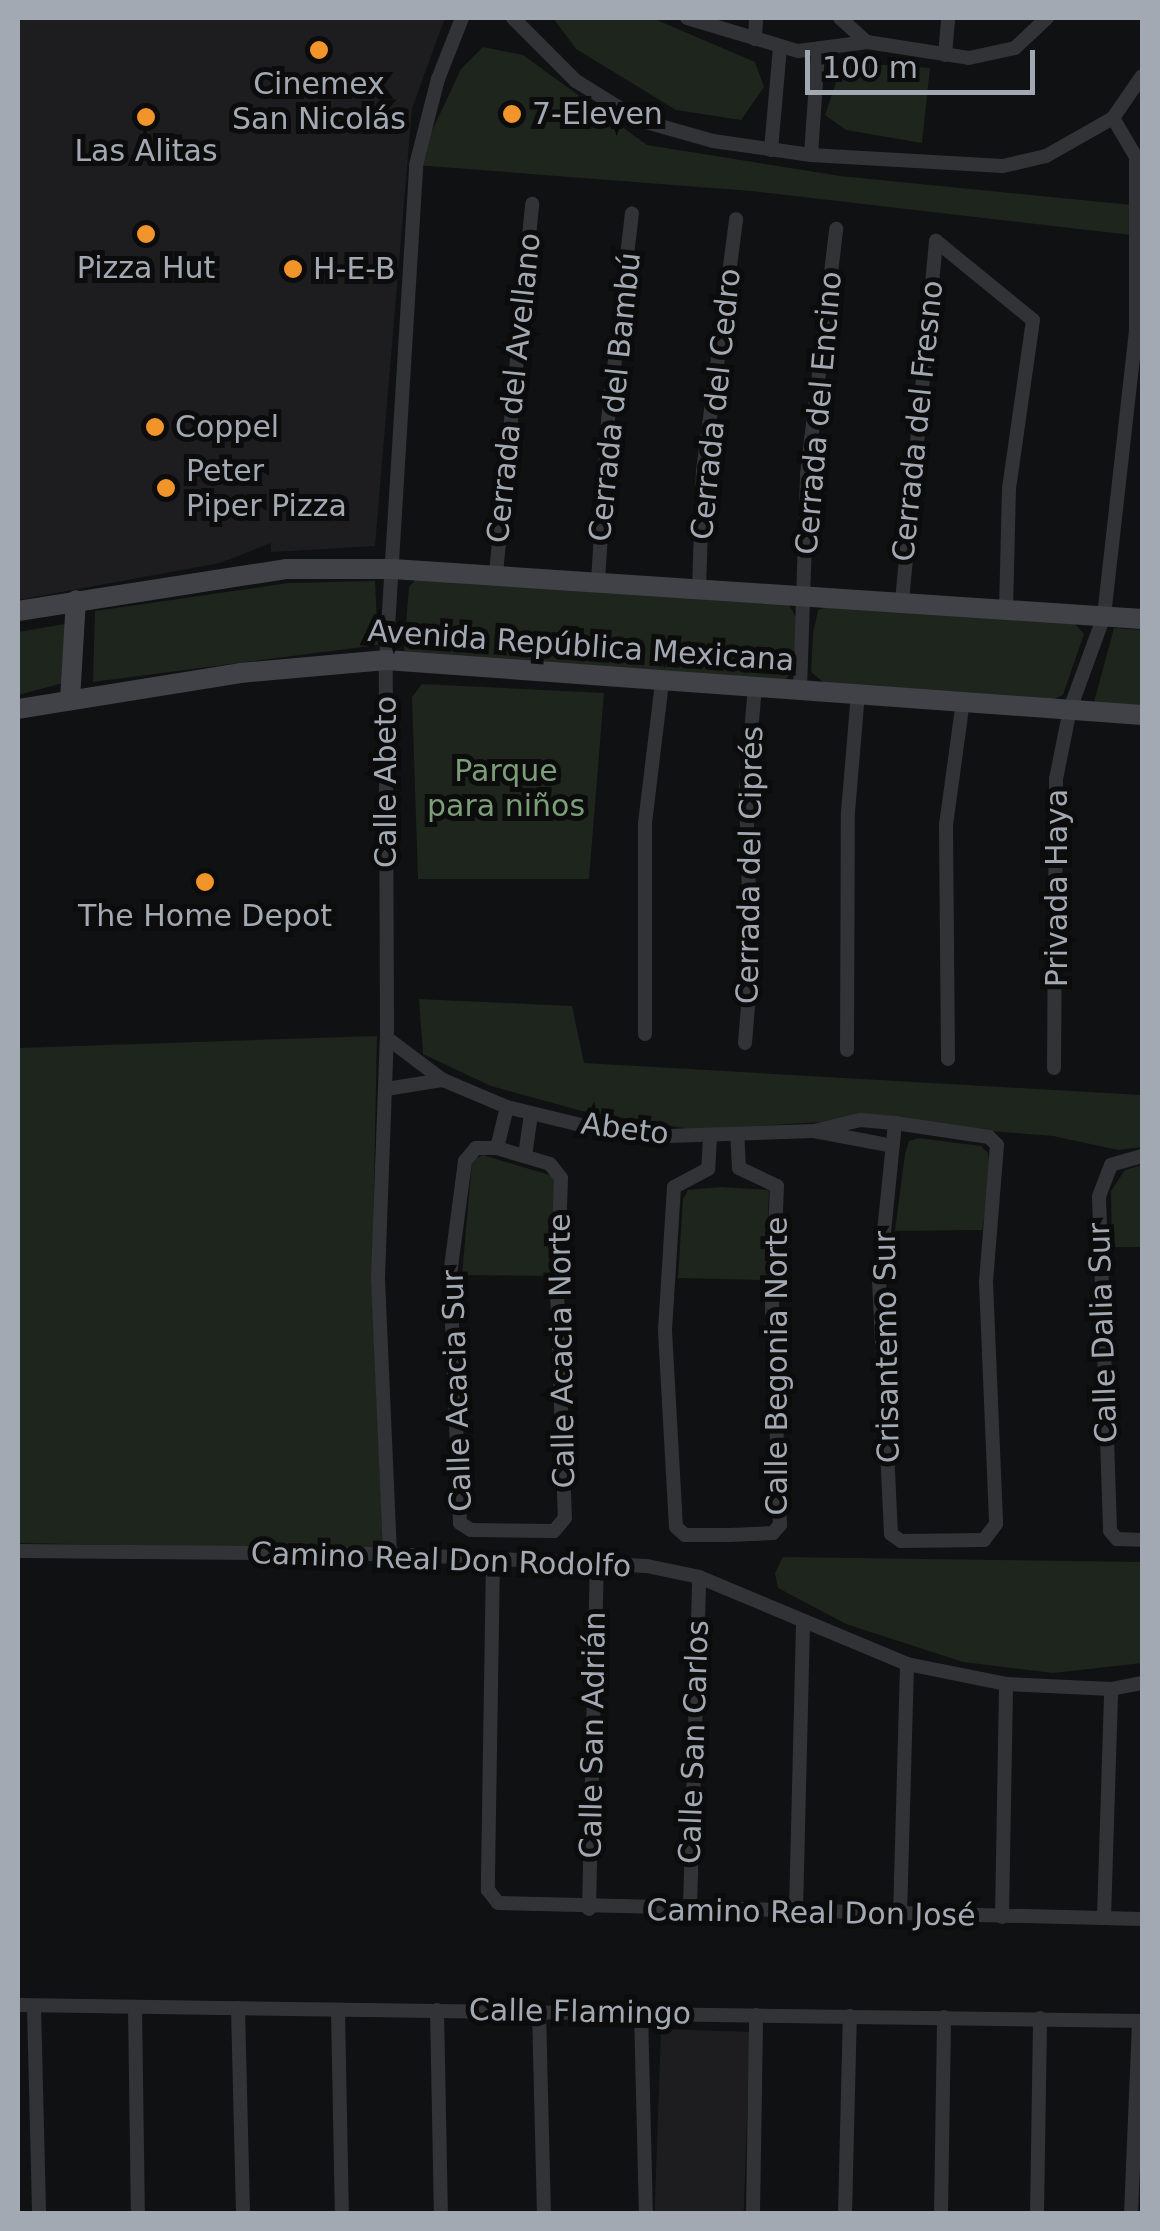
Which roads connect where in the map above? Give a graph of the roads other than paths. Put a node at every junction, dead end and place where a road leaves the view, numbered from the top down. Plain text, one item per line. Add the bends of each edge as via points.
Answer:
1 (462, 18) edge
2 (514, 18) edge
3 (687, 18) edge
4 (748, 18) edge
5 (756, 18) edge
6 (948, 18) edge
7 (1048, 18) edge
8 (847, 20) edge
9 (734, 27) junction
10 (755, 39) junction
11 (867, 42) junction
12 (780, 48) junction
13 (846, 49) junction
14 (818, 52) junction
15 (945, 54) junction
16 (1141, 85) edge
17 (1113, 118) junction
18 (771, 150) junction
19 (811, 155) junction
20 (1139, 157) edge
21 (532, 204) dead end
22 (632, 213) dead end
23 (736, 219) dead end
24 (836, 229) dead end
25 (394, 568) junction
26 (496, 573) junction
27 (598, 581) junction
28 (699, 589) junction
29 (804, 598) junction
30 (76, 600) junction
31 (902, 601) junction
32 (1006, 610) junction
33 (18, 611) edge
34 (1104, 616) junction
35 (1142, 619) edge
36 (386, 660) junction
37 (662, 682) junction
38 (755, 688) junction
39 (800, 690) junction
40 (858, 694) junction
41 (70, 700) junction
42 (963, 701) junction
43 (18, 709) edge
44 (1070, 709) junction
45 (1142, 715) edge
46 (644, 1034) dead end
47 (387, 1038) junction
48 (744, 1043) dead end
49 (847, 1050) dead end
50 (948, 1059) dead end
51 (1054, 1068) dead end
52 (443, 1080) junction
53 (386, 1089) junction
54 (507, 1107) junction
55 (531, 1114) junction
56 (895, 1124) junction
57 (814, 1131) junction
58 (738, 1134) junction
59 (710, 1136) junction
60 (893, 1146) junction
61 (490, 1148) junction
62 (525, 1156) junction
63 (1142, 1156) edge
64 (521, 1531) joint
65 (1142, 1540) edge
66 (18, 1550) edge
67 (390, 1554) junction
68 (492, 1558) junction
69 (597, 1561) junction
70 (699, 1577) junction
71 (803, 1623) junction
72 (907, 1664) junction
73 (1142, 1683) edge
74 (1006, 1684) junction
75 (1110, 1689) junction
76 (589, 1908) junction
77 (690, 1908) junction
78 (796, 1912) junction
79 (900, 1916) junction
80 (1002, 1917) junction
81 (1104, 1918) junction
82 (1142, 1918) edge
83 (18, 2005) edge
84 (34, 2006) junction
85 (135, 2007) junction
86 (238, 2008) junction
87 (437, 2010) junction
88 (338, 2011) junction
89 (539, 2011) junction
90 (642, 2012) junction
91 (756, 2014) junction
92 (850, 2016) junction
93 (944, 2017) junction
94 (1040, 2018) junction
95 (1141, 2021) edge
96 (39, 2214) edge
97 (138, 2214) edge
98 (243, 2214) edge
99 (342, 2214) edge
100 (441, 2214) edge
101 (544, 2214) edge
102 (646, 2214) edge
103 (753, 2214) edge
104 (845, 2214) edge
105 (941, 2214) edge
106 (1036, 2214) edge
107 (1131, 2214) edge

1 - 25 street, Calle Abeto via 416,165
2 - 18 street via 576,82 640,120
3 - 9 street
4 - 9 street
5 - 10 street
6 - 15 street
7 - 15 street via 1032,38 1002,53
8 - 11 street
8 - 13 street
9 - 10 street
10 - 12 street
11 - 13 street
11 - 15 street
12 - 14 street
12 - 18 street
13 - 14 street
14 - 19 street
16 - 17 street
17 - 19 street via 1046,156 1003,166
17 - 20 street
18 - 19 street
20 - 34 street, Privada Haya via 1136,331
21 - 26 street, Cerrada del Avellano
22 - 27 street, Cerrada del Bambú
23 - 28 street, Cerrada del Cedro via 703,471
24 - 29 street, Cerrada del Encino via 807,474
25 - 26 main road, Avenida República Mexicana
25 - 30 main road, Avenida República Mexicana via 286,570
25 - 36 street, Calle Abeto
26 - 27 main road, Avenida República Mexicana
27 - 28 main road, Avenida República Mexicana
28 - 29 main road, Avenida República Mexicana
29 - 31 main road, Avenida República Mexicana
29 - 39 street, Cerrada del Encino
30 - 33 main road, Avenida República Mexicana
30 - 41 main road
31 - 32 main road, Avenida República Mexicana
31 - 32 street, Cerrada del Fresno via 936,240 1032,320 1008,488
32 - 34 main road, Avenida República Mexicana
34 - 35 main road, Avenida República Mexicana
34 - 44 street, Privada Haya
36 - 37 main road, Avenida República Mexicana
36 - 41 main road, Avenida República Mexicana
36 - 47 street, Calle Abeto
37 - 38 main road, Avenida República Mexicana
37 - 46 street via 644,823
38 - 39 main road, Avenida República Mexicana
38 - 48 street, Cerrada del Ciprés via 746,788 751,968
39 - 40 main road, Avenida República Mexicana
40 - 42 main road, Avenida República Mexicana
40 - 49 street via 848,812
41 - 43 main road, Avenida República Mexicana
42 - 44 main road, Avenida República Mexicana
42 - 50 street via 946,825
44 - 45 main road, Avenida República Mexicana
44 - 51 street, Privada Haya via 1053,814
47 - 52 street, Abeto
47 - 53 street, Calle Abeto
52 - 53 street
52 - 54 street, Abeto
53 - 67 street, Calle Abeto via 378,1278
54 - 55 street, Abeto
54 - 61 street
55 - 59 street, Abeto via 627,1133
55 - 62 street
56 - 57 street via 844,1121
56 - 60 street
56 - 60 street, Crisantemo Sur via 996,1142 986,1282 996,1524 984,1540 901,1541 891,1534 879,1280
57 - 58 street, Abeto
57 - 60 street
58 - 59 street, Abeto
58 - 59 street, Calle Begonia Norte via 736,1162 777,1186 772,1304 780,1524 773,1533 685,1535 676,1527 664,1288 674,1187 710,1164
61 - 62 street
61 - 64 street, Calle Acacia Sur via 465,1161 450,1275 460,1523 471,1530
62 - 64 street, Calle Acacia Norte via 556,1168 561,1178 557,1292 565,1518 554,1532
63 - 65 street, Calle Dalia Sur via 1111,1165 1099,1197 1112,1537
66 - 67 street, Camino Real Don Rodolfo
67 - 68 street, Camino Real Don Rodolfo
68 - 69 street, Camino Real Don Rodolfo
68 - 76 street, Camino Real Don José via 488,1890 505,1906
69 - 70 street, Camino Real Don Rodolfo
69 - 76 street, Calle San Adrián
70 - 71 street, Camino Real Don Rodolfo
70 - 77 street, Calle San Carlos
71 - 72 street, Camino Real Don Rodolfo
71 - 78 street
72 - 74 street, Camino Real Don Rodolfo
72 - 79 street
73 - 75 street, Camino Real Don Rodolfo
74 - 75 street, Camino Real Don Rodolfo
74 - 80 street
75 - 81 street
76 - 77 street, Camino Real Don José
77 - 78 street, Camino Real Don José
78 - 79 street, Camino Real Don José
79 - 80 street, Camino Real Don José
80 - 81 street, Camino Real Don José
81 - 82 street, Camino Real Don José
83 - 84 street, Calle Flamingo
84 - 85 street, Calle Flamingo
84 - 96 street
85 - 86 street, Calle Flamingo
85 - 97 street
86 - 88 street, Calle Flamingo
86 - 98 street
87 - 88 street, Calle Flamingo
87 - 89 street, Calle Flamingo
87 - 100 street
88 - 99 street
89 - 90 street, Calle Flamingo
89 - 101 street
90 - 91 street, Calle Flamingo
90 - 102 street
91 - 92 street, Calle Flamingo
91 - 103 street
92 - 93 street, Calle Flamingo
92 - 104 street
93 - 94 street, Calle Flamingo
93 - 105 street
94 - 95 street, Calle Flamingo
94 - 106 street
95 - 107 street

